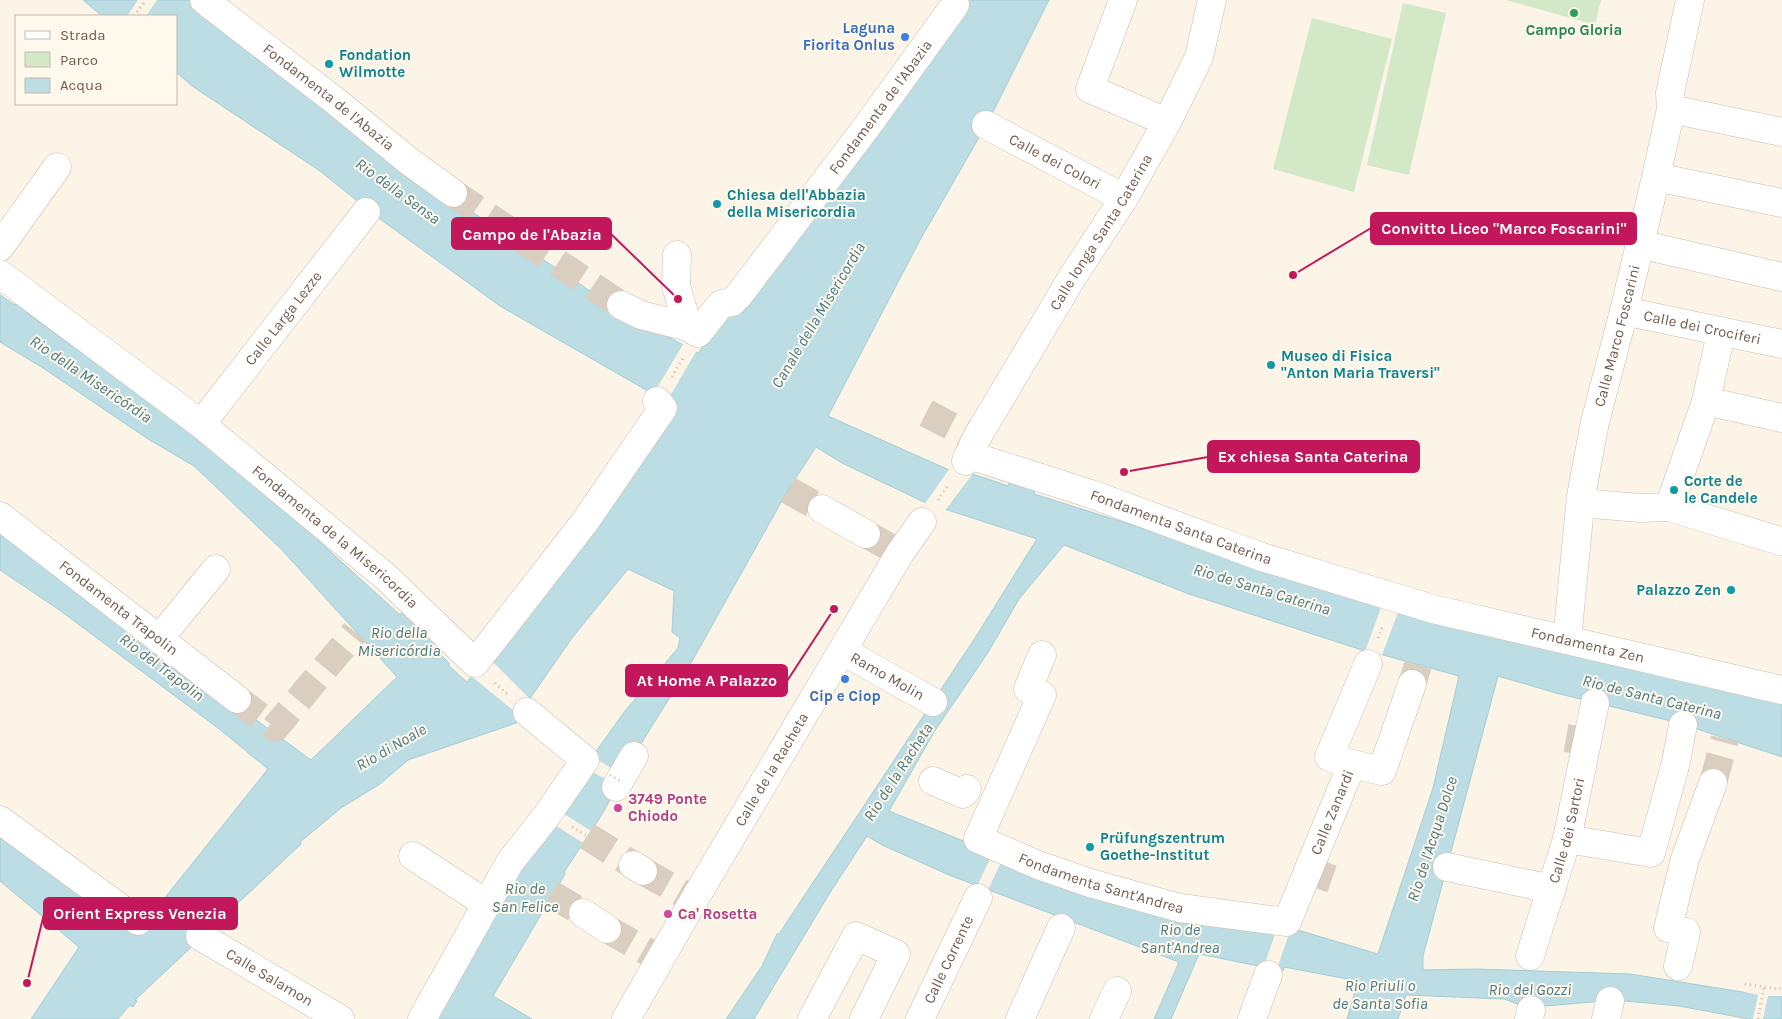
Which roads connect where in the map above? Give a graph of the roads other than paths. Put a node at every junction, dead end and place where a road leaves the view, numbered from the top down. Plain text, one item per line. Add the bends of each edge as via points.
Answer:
1 (204, 0) edge
2 (1123, 0) edge
3 (1212, 0) edge
4 (1690, 0) edge
5 (954, 5) dead end
6 (1670, 109) junction
7 (1167, 122) junction
8 (986, 125) dead end
9 (1782, 132) edge
10 (57, 167) dead end
11 (1656, 177) junction
12 (453, 193) tunnel mouth
13 (1124, 198) junction
14 (1782, 203) edge
15 (366, 212) dead end
16 (1639, 244) junction
17 (0, 247) edge
18 (677, 255) dead end
19 (0, 274) edge
20 (1782, 277) edge
21 (621, 305) tunnel mouth
22 (1624, 312) junction
23 (688, 327) junction
24 (1722, 332) junction
25 (1782, 344) edge
26 (662, 392) road end
27 (1706, 401) junction
28 (1782, 418) edge
29 (201, 424) junction
30 (967, 458) joint
31 (1581, 499) junction
32 (1669, 507) junction
33 (822, 510) tunnel mouth
34 (0, 516) edge
35 (922, 522) dead end
36 (866, 534) tunnel mouth
37 (1780, 541) dead end
38 (216, 569) dead end
39 (1394, 598) joint
40 (159, 639) junction
41 (1567, 640) junction
42 (843, 651) junction
43 (1042, 655) dead end
44 (1368, 664) dead end
45 (1412, 684) tunnel mouth
46 (1782, 690) edge
47 (236, 699) tunnel mouth
48 (933, 702) dead end
49 (1594, 703) dead end
50 (520, 705) road end
51 (1683, 725) dead end
52 (634, 756) dead end
53 (1352, 764) junction
54 (616, 781) dead end
55 (933, 781) dead end
56 (1713, 783) tunnel mouth
57 (967, 789) dead end
58 (0, 820) edge
59 (1566, 839) junction
60 (1651, 854) junction
61 (413, 856) dead end
62 (1685, 861) junction
63 (1447, 867) dead end
64 (1552, 889) junction
65 (978, 898) dead end
66 (487, 904) junction
67 (584, 913) tunnel mouth
68 (138, 921) dead end
69 (1287, 922) joint
70 (1061, 928) dead end
71 (607, 929) tunnel mouth
72 (200, 936) dead end
73 (1530, 956) dead end
74 (1678, 966) dead end
75 (1268, 974) dead end
76 (1117, 991) dead end
77 (340, 1019) edge
78 (422, 1019) edge
79 (626, 1019) edge
80 (812, 1019) edge
81 (864, 1019) edge
82 (920, 1019) edge
83 (1020, 1019) edge
84 (1104, 1019) edge
85 (1252, 1019) edge

1 - 12 street, Fondamenta de l'Abazia
2 - 7 street via 1090,88
3 - 7 street, Calle longa Santa Caterina via 1199,57
4 - 6 street, Calle Marco Foscarini via 1670,93
5 - 23 street, Fondamenta de l'Abazia via 740,295 732,302 721,304 698,333
6 - 9 street
6 - 11 street, Calle Marco Foscarini
7 - 13 street, Calle longa Santa Caterina
8 - 13 street, Calle dei Colori
10 - 17 street
11 - 14 street
11 - 16 street, Calle Marco Foscarini
13 - 30 street, Calle longa Santa Caterina via 1063,293
15 - 29 street, Calle Larga Lezze
16 - 20 street
16 - 22 street, Calle Marco Foscarini
18 - 23 street via 676,286
19 - 29 street, Fondamenta de la Misericordia
21 - 23 street via 641,315
22 - 24 street, Calle dei Crociferi
22 - 31 street, Calle Marco Foscarini via 1595,422
24 - 25 street, Calle dei Crociferi
24 - 27 street
26 - 29 street, Fondamenta de la Misericordia via 664,408 590,515 475,663 386,576
27 - 28 street
27 - 32 street
30 - 39 street, Fondamenta Santa Caterina via 1091,494 1262,557
31 - 32 street via 1640,508
31 - 41 street, Calle Marco Foscarini
32 - 37 street
33 - 36 street
34 - 40 street, Fondamenta Trapolin
35 - 42 street, Calle de la Racheta via 900,553
38 - 40 street
39 - 41 street, Fondamenta Zen
40 - 47 street, Fondamenta Trapolin
41 - 46 street, Fondamenta Zen
42 - 48 street, Ramo Molin
42 - 79 street, Calle de la Racheta
43 - 69 street, Fondamenta Sant'Andrea via 1028,689 1042,695 978,839 1090,883 1180,908
44 - 53 street, Calle Zanardi via 1329,757
45 - 53 street via 1382,770
49 - 59 street, Calle dei Sartori
50 - 66 street via 584,760 510,862
51 - 60 street
52 - 54 street
53 - 69 street, Calle Zanardi
55 - 57 street via 963,794
56 - 62 street
58 - 68 street
59 - 60 street
59 - 64 street, Calle dei Sartori
60 - 62 street
61 - 66 street
62 - 74 street via 1668,928 1686,932
63 - 64 street
64 - 73 street, Calle dei Sartori
65 - 82 street, Calle Corrente
66 - 78 street
67 - 71 street
70 - 83 street
72 - 77 street, Calle Salamon
75 - 85 street
76 - 84 street
80 - 81 street via 856,936 896,954

